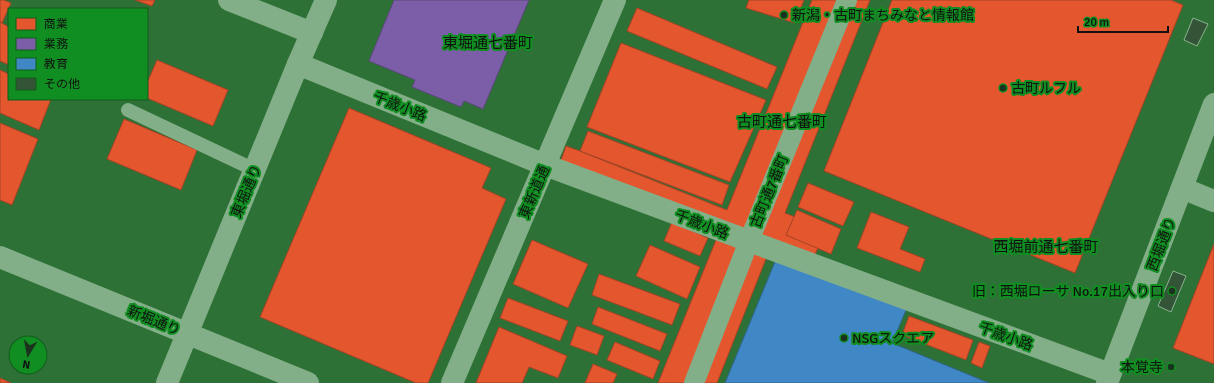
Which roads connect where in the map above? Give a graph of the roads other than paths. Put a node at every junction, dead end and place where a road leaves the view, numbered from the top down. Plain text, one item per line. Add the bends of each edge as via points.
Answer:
1 (229, 0) edge
2 (326, 0) edge
3 (615, 0) edge
4 (847, 0) edge
5 (312, 33) junction
6 (298, 64) junction
7 (1214, 104) edge
8 (128, 110) dead end
9 (545, 165) junction
10 (255, 170) junction
11 (1182, 188) junction
12 (1214, 201) edge
13 (749, 241) junction
14 (0, 257) edge
15 (187, 334) junction
16 (1109, 379) edge
17 (167, 383) edge
18 (308, 383) edge
19 (452, 383) edge
20 (694, 383) edge

1 - 5 street
2 - 5 street, 東堀通り
3 - 9 street, 東新道通
4 - 13 street, 古町通7番町
5 - 6 street, 東堀通り
6 - 9 street, 千歳小路
6 - 10 street, 東堀通り
7 - 11 street, 西堀通り
8 - 10 lane
9 - 13 street, 千歳小路
9 - 19 street, 東新道通
10 - 15 street, 東堀通り
11 - 12 street
11 - 16 street, 西堀通り
13 - 16 street, 千歳小路
13 - 20 street, 古町通7番町
14 - 15 street, 新堀通り
15 - 17 street, 東堀通り
15 - 18 street, 新堀通り

